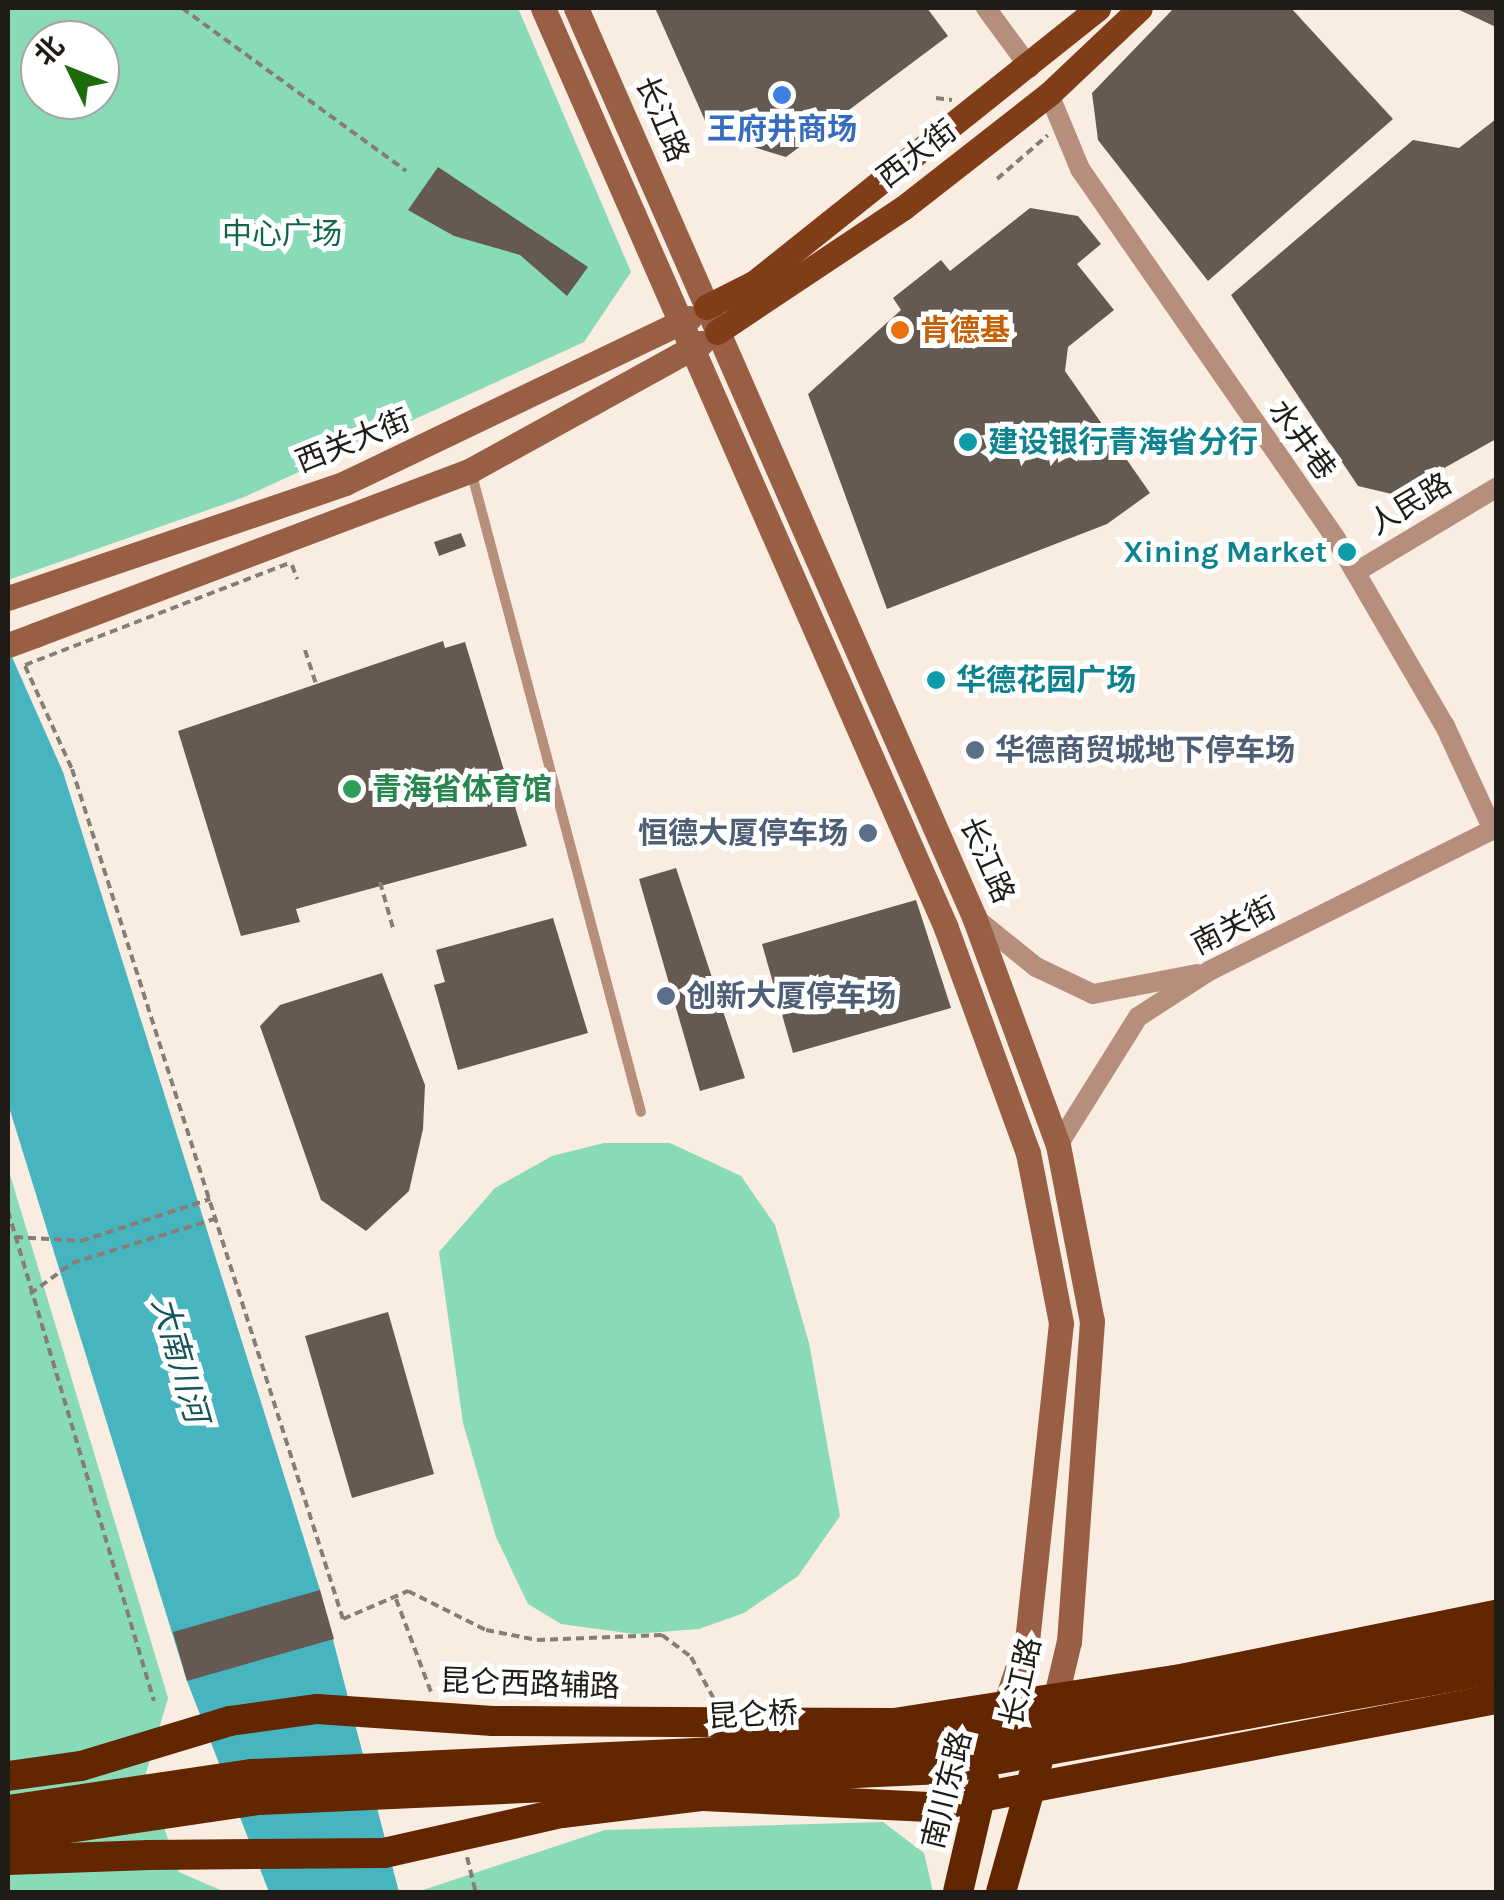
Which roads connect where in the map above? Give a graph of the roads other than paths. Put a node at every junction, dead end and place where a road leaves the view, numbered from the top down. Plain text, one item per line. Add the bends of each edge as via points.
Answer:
1 (543, 8) edge
2 (576, 8) edge
3 (986, 8) edge
4 (1098, 8) edge
5 (1140, 8) edge
6 (1030, 68) junction
7 (1049, 94) junction
8 (706, 306) junction
9 (678, 326) junction
10 (717, 332) junction
11 (690, 352) junction
12 (471, 470) junction
13 (1496, 488) edge
14 (1356, 572) junction
15 (13, 596) edge
16 (8, 645) edge
17 (1495, 829) edge
18 (974, 916) junction
19 (1209, 972) junction
20 (642, 1112) dead end
21 (1058, 1144) junction
22 (1496, 1615) edge
23 (1496, 1642) edge
24 (1496, 1669) edge
25 (1056, 1696) junction
26 (1496, 1699) edge
27 (1005, 1705) junction
28 (8, 1776) edge
29 (1030, 1792) junction
30 (979, 1798) junction
31 (8, 1810) edge
32 (8, 1837) edge
33 (8, 1860) edge
34 (958, 1892) edge
35 (1000, 1892) edge

1 - 9 main road, 长江路
2 - 8 main road, 长江路
3 - 6 street
4 - 6 main road, 西大街
5 - 7 main road, 西大街
6 - 8 main road, 西大街 via 754,282
7 - 10 main road, 西大街 via 903,208
7 - 14 street, 水井巷 via 1059,125
8 - 9 main road, 西关大街
8 - 10 main road, 长江路
9 - 11 main road, 长江路
9 - 15 main road, 西关大街 via 345,483
10 - 11 main road
10 - 18 main road, 长江路
11 - 12 main road
11 - 27 main road, 长江路 via 946,928 1028,1153 1061,1323 1027,1639
12 - 16 main road, bridge
12 - 20 lane
13 - 14 street, 人民路
14 - 17 street, 水井巷
17 - 19 street, 南关街
18 - 19 street via 1036,967 1092,994
18 - 21 main road, 长江路
19 - 21 street, 南关街 via 1138,1017
21 - 25 main road, 长江路 via 1092,1322 1069,1641
22 - 25 highway, 昆仑西路辅路
23 - 31 highway, 昆仑桥, bridge via 946,1742 252,1774
24 - 32 highway, 昆仑桥, bridge via 943,1769 260,1800
25 - 27 highway, 昆仑西路辅路
25 - 29 highway, 长江路
26 - 29 highway
27 - 28 highway, 昆仑西路辅路, bridge via 894,1723 493,1720 316,1709 230,1721 81,1766
27 - 30 highway, 南川东路
29 - 30 highway
29 - 35 highway
30 - 33 highway, bridge via 929,1807 704,1796 562,1813 384,1853
30 - 34 highway, 南川东路

